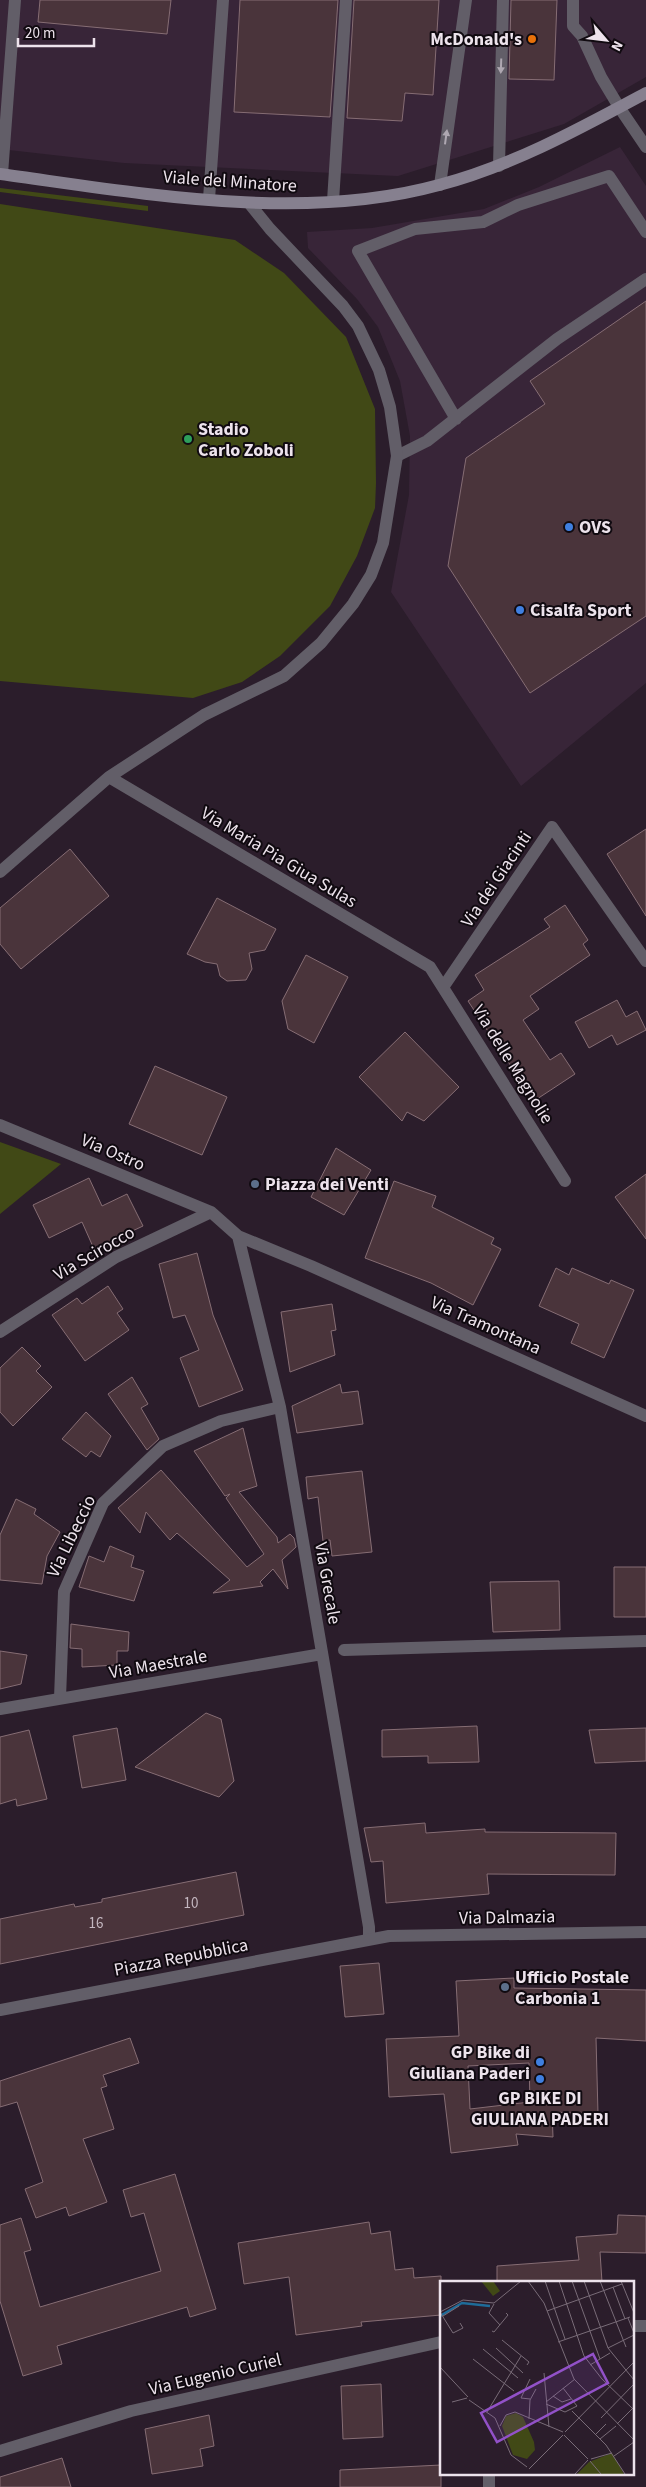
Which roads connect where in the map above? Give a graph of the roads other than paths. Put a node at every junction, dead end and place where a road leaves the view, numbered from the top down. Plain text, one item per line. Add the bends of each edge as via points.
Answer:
1 (15, 0) edge
2 (223, 0) edge
3 (346, 0) edge
4 (466, 0) edge
5 (503, 0) edge
6 (573, 0) edge
7 (646, 93) edge
8 (619, 108) junction
9 (646, 147) edge
10 (499, 166) junction
11 (1, 174) edge
12 (440, 185) junction
13 (209, 199) junction
14 (334, 201) junction
15 (250, 203) junction
16 (646, 232) edge
17 (646, 279) edge
18 (456, 419) junction
19 (397, 456) junction
20 (109, 777) junction
21 (0, 872) edge
22 (646, 962) edge
23 (430, 967) joint
24 (444, 986) junction
25 (0, 1125) edge
26 (565, 1182) dead end
27 (211, 1212) junction
28 (238, 1236) junction
29 (0, 1332) edge
30 (280, 1407) junction
31 (646, 1416) edge
32 (646, 1641) edge
33 (344, 1650) dead end
34 (322, 1654) junction
35 (60, 1698) junction
36 (0, 1709) edge
37 (646, 1932) edge
38 (369, 1938) junction
39 (0, 2010) edge
40 (440, 2342) edge
41 (0, 2451) edge
42 (489, 2474) edge
43 (489, 2487) edge

1 - 11 street
2 - 13 street
3 - 14 street
12 -> 4 street
5 -> 10 street
6 - 8 street via 573,26 582,36
7 - 8 main road, Viale del Minatore
8 - 9 street
8 - 10 main road, Viale del Minatore
10 - 12 main road, Viale del Minatore
11 - 13 main road, Viale del Minatore
12 - 14 main road, Viale del Minatore via 389,196
13 - 15 main road, Viale del Minatore
14 - 15 main road, Viale del Minatore
15 - 19 street via 358,326 379,370 390,407
16 - 18 street via 609,176 518,205 483,222 415,229 358,251
17 - 18 street via 557,339
18 - 19 street via 427,441
19 - 20 street via 383,543 371,575 354,604 321,643 284,676 204,715
20 - 21 street
20 - 23 street, Via Maria Pia Giua Sulas
22 - 24 street, Via dei Giacinti via 552,827
23 - 24 street, Via delle Magnolie
24 - 26 street, Via delle Magnolie
25 - 27 street, Via Ostro
27 - 28 street
27 - 29 street, Via Scirocco via 116,1257
28 - 30 street, Via Grecale
28 - 31 street, Via Tramontana
30 - 34 street, Via Grecale
30 - 35 street, Via Libeccio via 220,1421 163,1446 103,1503 64,1592
32 - 33 street
34 - 35 street, Via Maestrale
34 - 38 street, Via Grecale
35 - 36 street, Via Maestrale
37 - 38 street, Via Dalmazia
38 - 39 street, Piazza Repubblica
40 - 41 street, Via Eugenio Curiel via 131,2411
42 - 43 street

